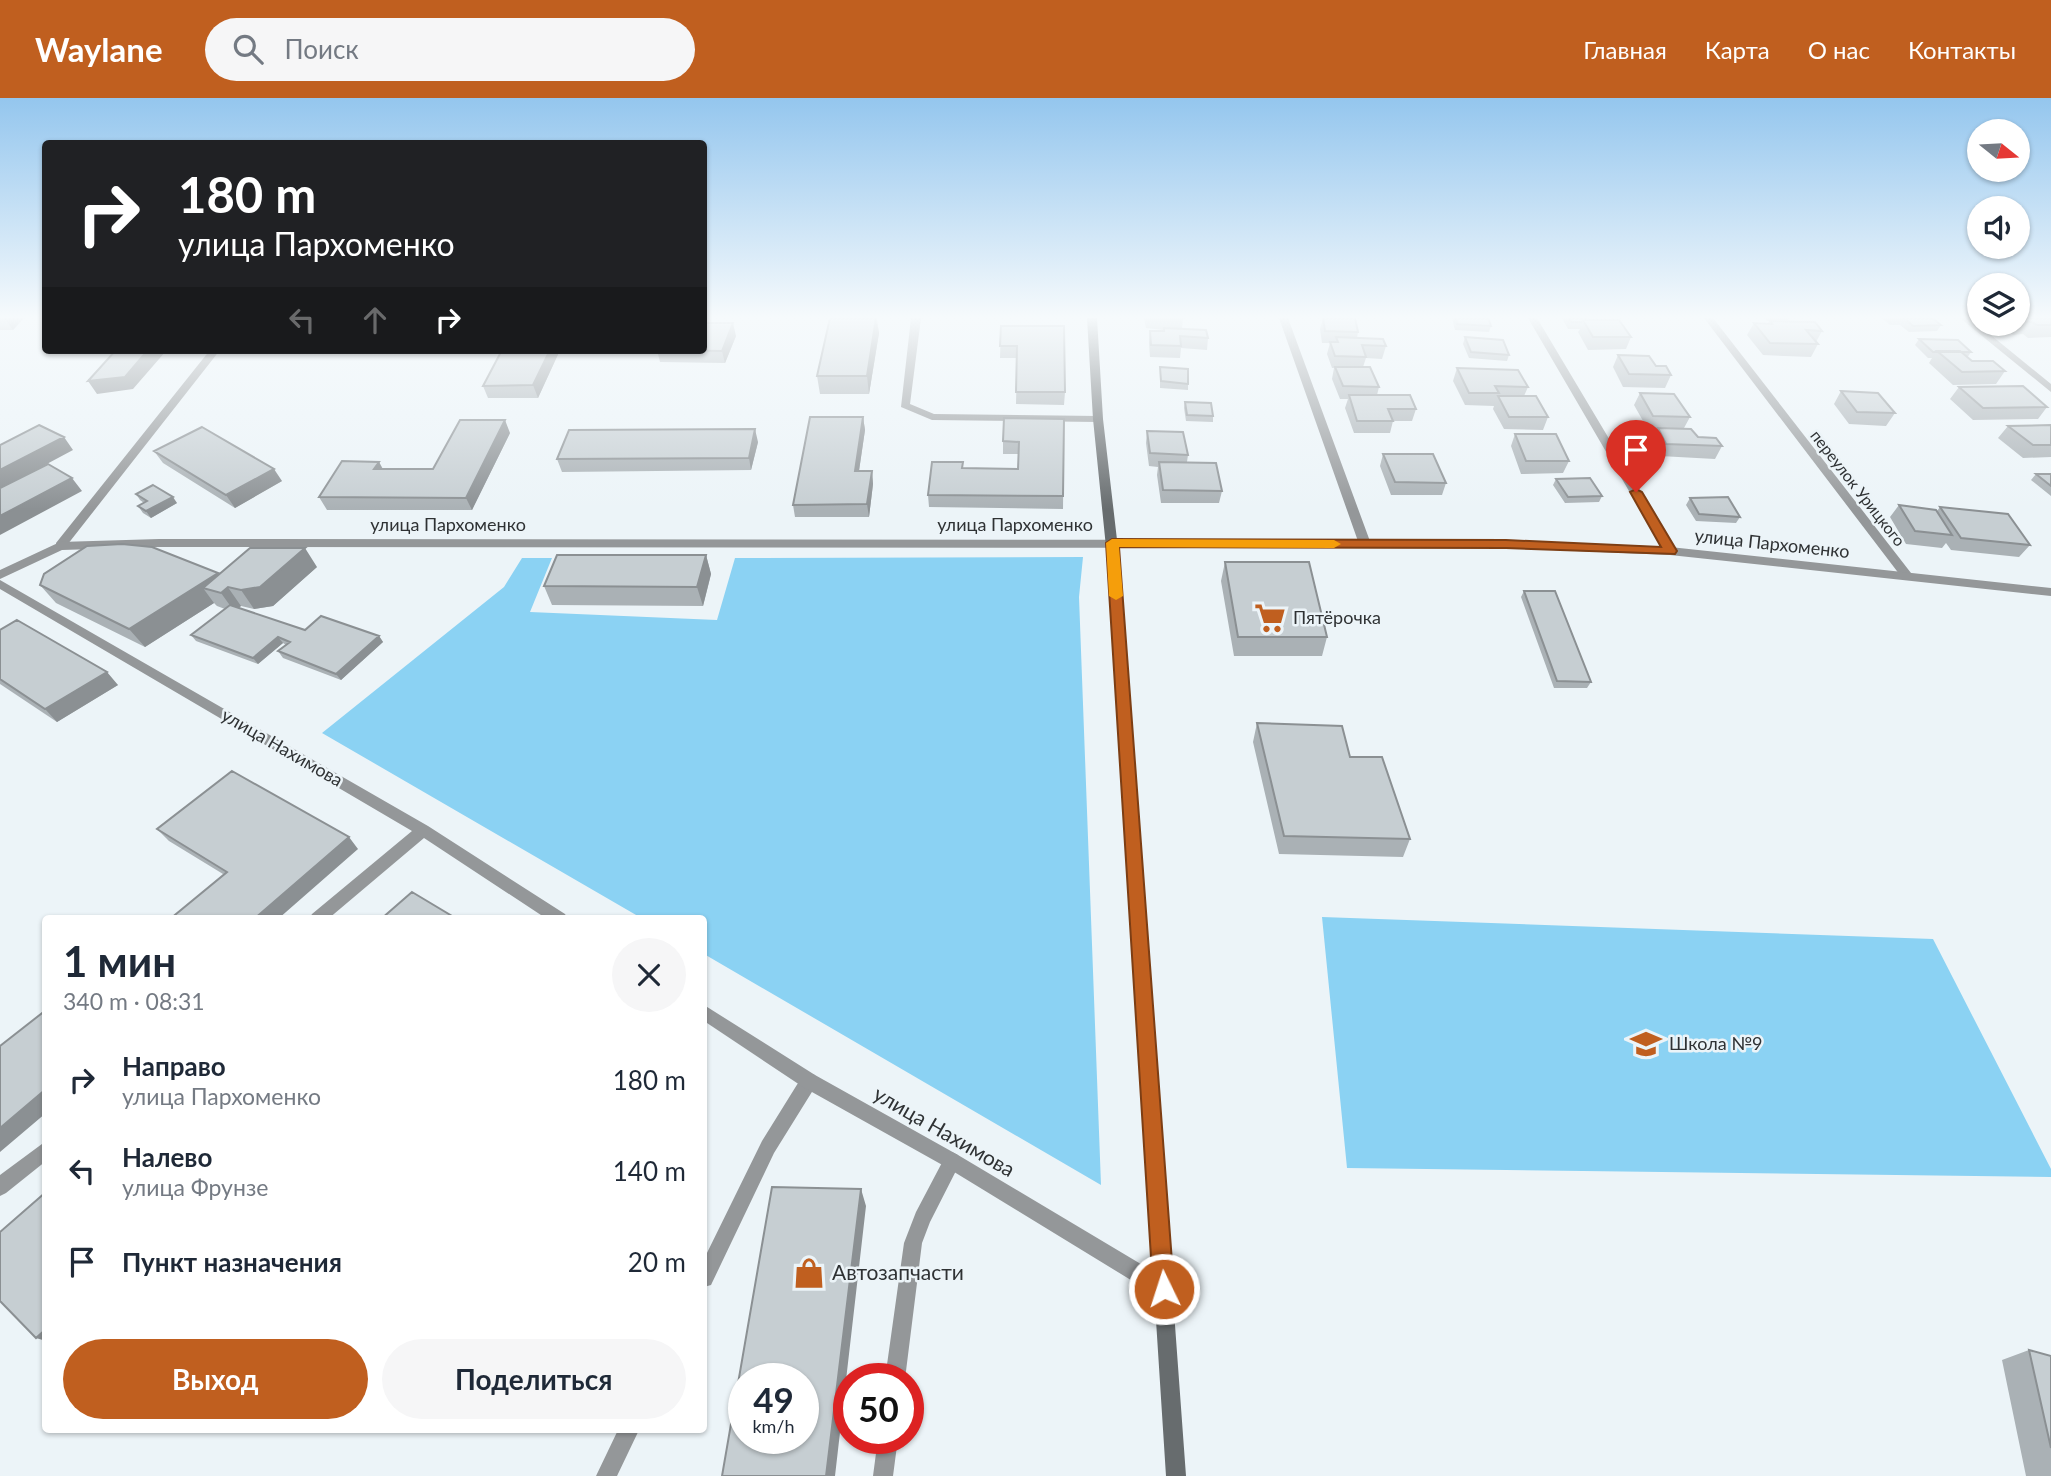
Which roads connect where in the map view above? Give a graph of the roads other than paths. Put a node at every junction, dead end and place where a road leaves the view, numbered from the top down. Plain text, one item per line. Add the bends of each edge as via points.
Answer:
1 (189, 382) edge
2 (908, 382) edge
3 (1096, 382) edge
4 (1306, 382) edge
5 (1570, 382) edge
6 (1758, 382) edge
7 (1098, 419) junction
8 (1112, 543) junction
9 (1365, 544) junction
10 (60, 546) junction
11 (1670, 551) junction
12 (0, 575) edge
13 (1907, 576) junction
14 (0, 584) edge
15 (2051, 592) edge
16 (423, 830) junction
17 (322, 915) edge
18 (554, 915) edge
19 (707, 1014) edge
20 (809, 1081) junction
21 (42, 1152) edge
22 (952, 1161) junction
23 (0, 1187) edge
24 (707, 1272) edge
25 (1164, 1289) junction
26 (897, 1363) edge
27 (628, 1433) edge
28 (886, 1454) edge
29 (606, 1476) edge
30 (883, 1476) edge
31 (1177, 1476) edge

1 - 10 street
2 - 7 street via 905,405 932,417
3 - 7 main road
4 - 9 street
5 - 11 street
6 - 13 street, переулок Урицкого
7 - 8 main road
8 - 9 street, улица Пархоменко
8 - 10 street, улица Пархоменко
8 - 25 main road
9 - 11 street, улица Пархоменко
10 - 12 street
11 - 13 street, улица Пархоменко
13 - 15 street, улица Пархоменко
14 - 16 street, улица Нахимова
16 - 17 street
16 - 18 street, улица Нахимова
19 - 20 street, улица Нахимова
20 - 22 street, улица Нахимова
20 - 24 street via 768,1147
21 - 23 street
22 - 25 street, улица Нахимова
22 - 26 street via 913,1243
25 - 31 main road
27 - 29 street
28 - 30 street

